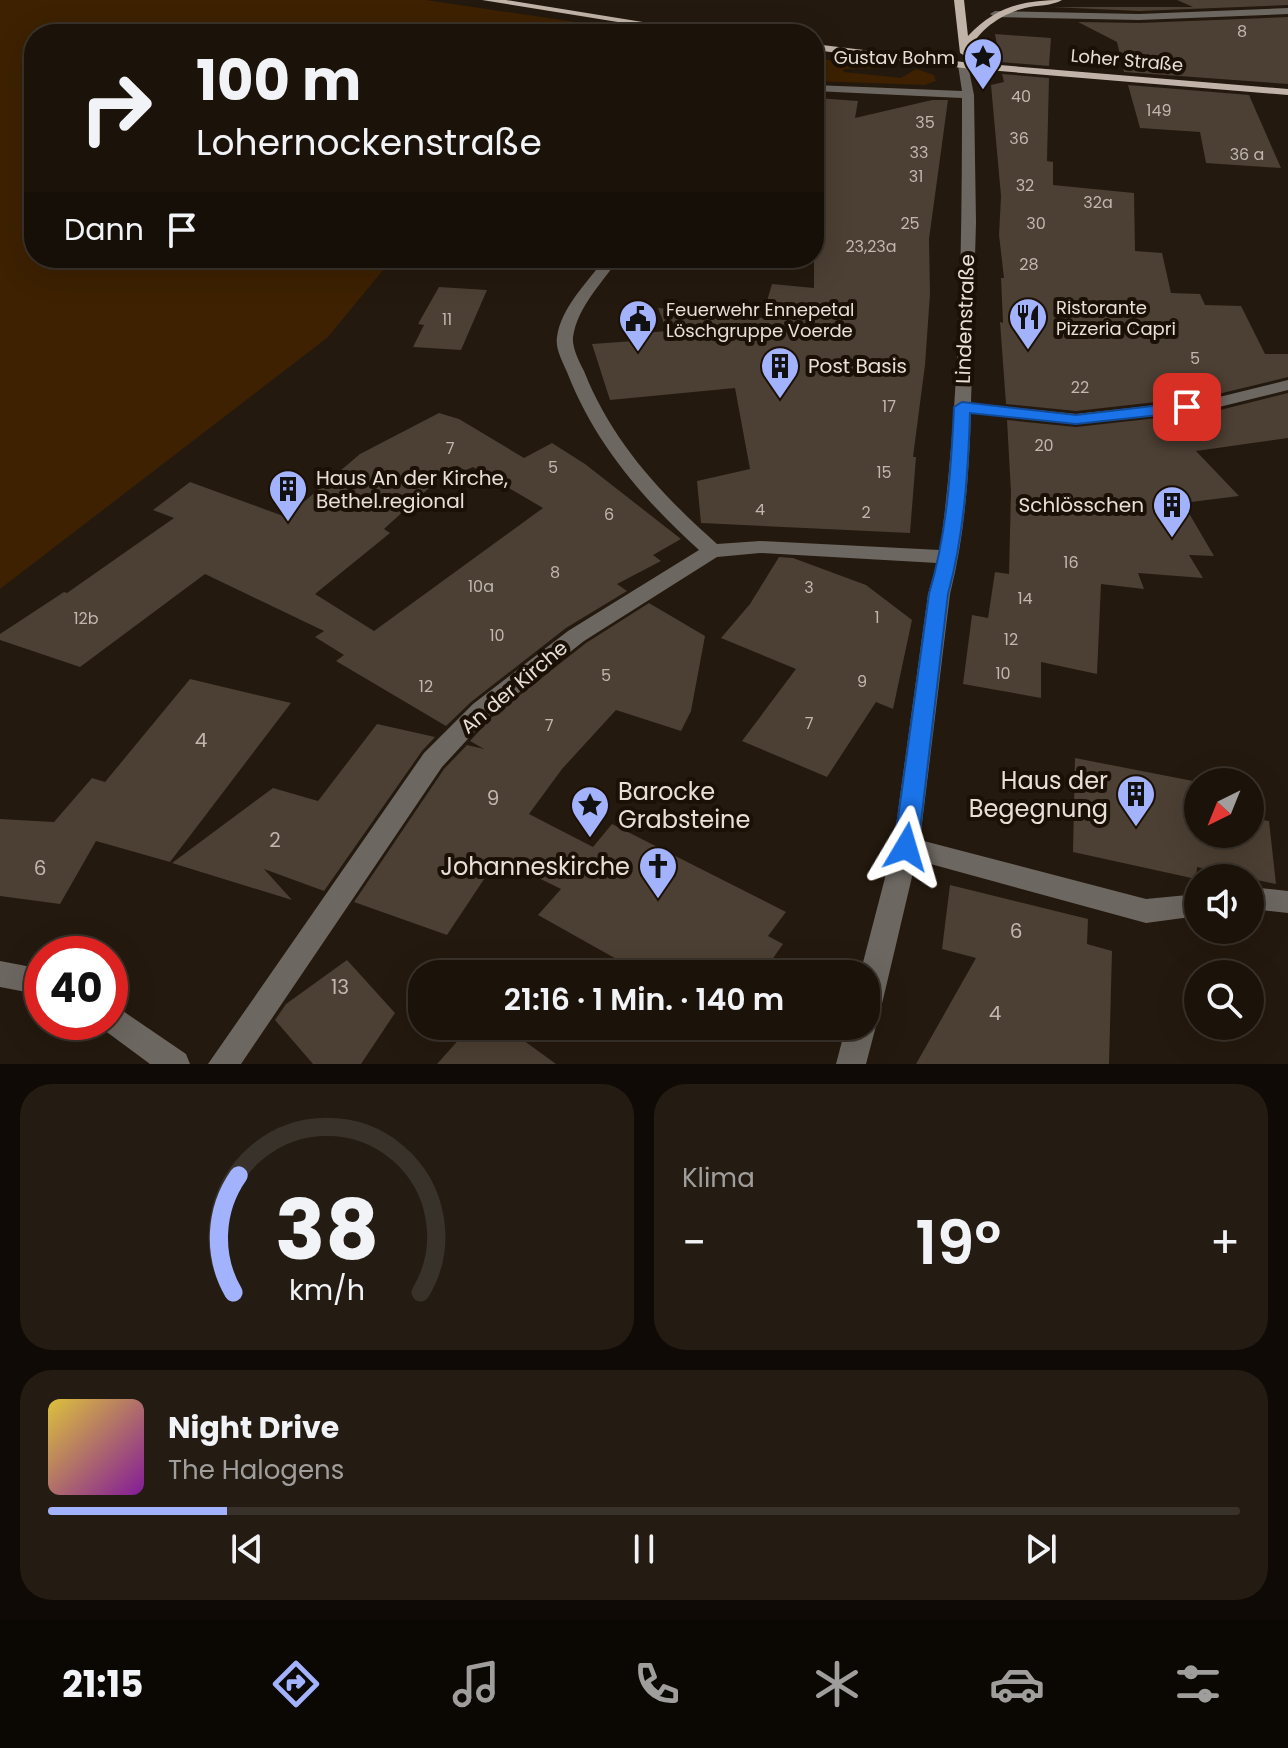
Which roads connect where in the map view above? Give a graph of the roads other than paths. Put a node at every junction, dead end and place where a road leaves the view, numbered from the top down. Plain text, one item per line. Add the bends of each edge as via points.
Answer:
1 (487, 0) edge
2 (1057, 0) edge
3 (959, 4) edge
4 (971, 10) dead end
5 (1288, 11) edge
6 (983, 12) dead end
7 (995, 14) junction
8 (646, 24) edge
9 (966, 45) junction
10 (824, 48) edge
11 (963, 65) junction
12 (824, 88) edge
13 (1288, 92) edge
14 (968, 95) junction
15 (604, 268) edge
16 (1288, 385) edge
17 (962, 407) junction
18 (712, 551) junction
19 (949, 557) junction
20 (906, 847) junction
21 (1264, 899) edge
22 (1288, 902) edge
23 (1184, 907) edge
24 (878, 960) edge
25 (0, 974) edge
26 (24, 979) edge
27 (128, 1034) edge
28 (857, 1040) edge
29 (156, 1059) edge
30 (223, 1064) edge
31 (851, 1064) edge

1 - 8 main road
2 - 7 main road
3 - 4 main road, Lindenstraße
3 - 9 main road, Lindenstraße
5 - 7 street via 1139,17
6 - 7 main road
7 - 9 main road
9 - 11 main road, Lindenstraße
10 - 11 main road, Loher Straße
11 - 13 main road, Loher Straße
11 - 14 street, Lindenstraße
12 - 14 street
14 - 17 street, Lindenstraße
15 - 18 street via 564,340 586,404 658,502
16 - 17 street via 1211,404 1076,419
17 - 19 street, Lindenstraße
18 - 19 street, An der Kirche via 760,547
18 - 30 street, An der Kirche via 537,664 481,710 433,760
19 - 20 street, Lindenstraße via 939,594
20 - 23 street via 1146,911
20 - 24 street, Lindenstraße
21 - 22 street
25 - 26 street
27 - 29 street
28 - 31 street

